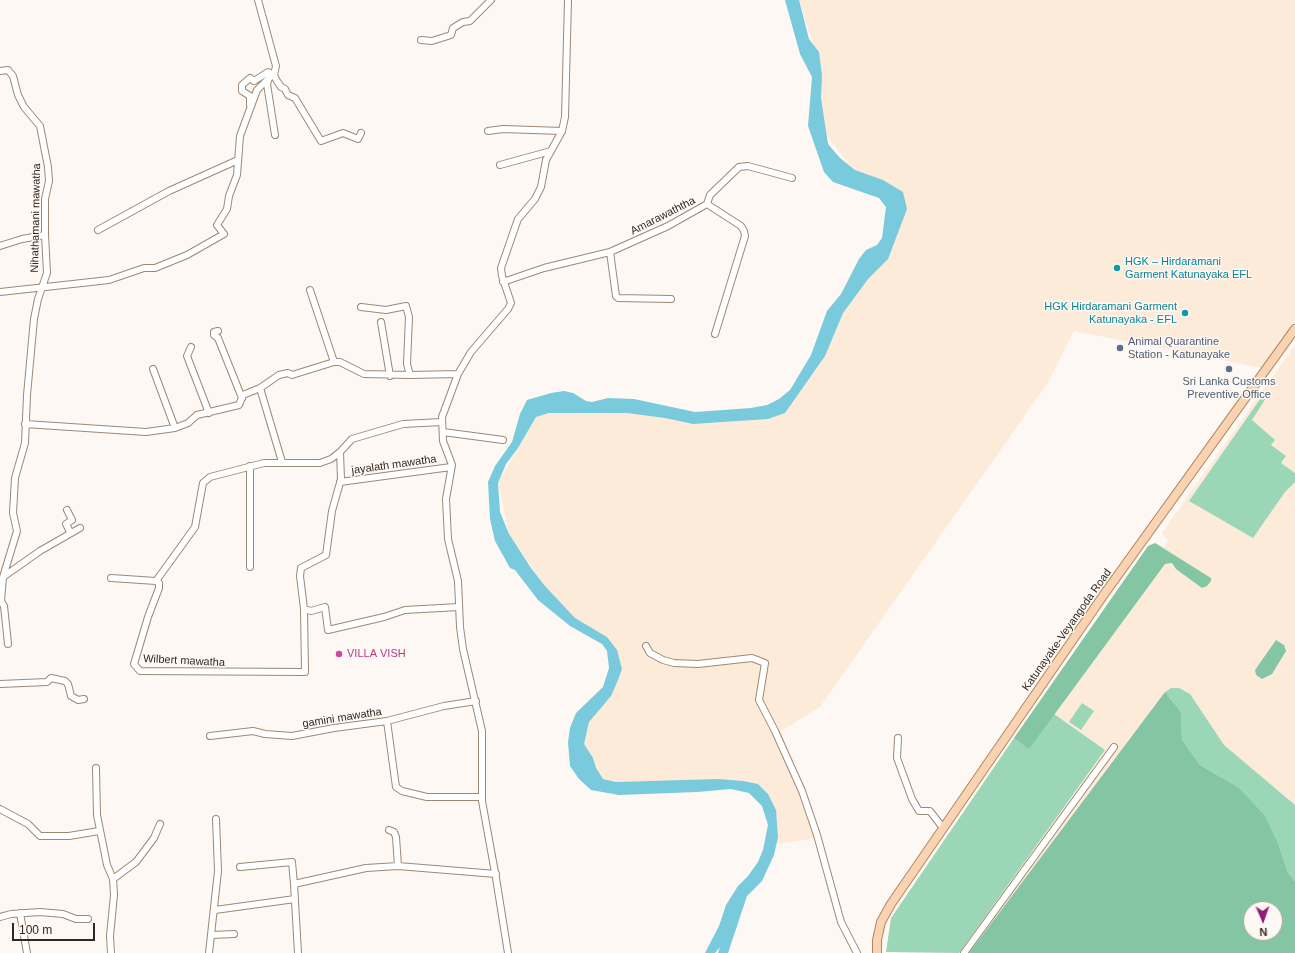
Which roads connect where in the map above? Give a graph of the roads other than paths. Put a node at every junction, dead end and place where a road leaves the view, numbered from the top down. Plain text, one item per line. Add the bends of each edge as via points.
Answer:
1 (258, 0) edge
2 (491, 0) edge
3 (568, 0) edge
4 (421, 40) dead end
5 (0, 71) edge
6 (272, 77) junction
7 (249, 112) junction
8 (488, 131) dead end
9 (562, 131) junction
10 (361, 133) dead end
11 (275, 135) dead end
12 (551, 151) junction
13 (238, 160) junction
14 (500, 165) dead end
15 (792, 178) dead end
16 (707, 204) junction
17 (98, 230) dead end
18 (44, 234) junction
19 (0, 246) edge
20 (610, 252) junction
21 (503, 282) junction
22 (42, 286) junction
23 (310, 290) dead end
24 (0, 292) edge
25 (671, 299) dead end
26 (361, 307) dead end
27 (381, 322) dead end
28 (1295, 329) edge
29 (218, 331) dead end
30 (715, 334) dead end
31 (191, 347) dead end
32 (334, 362) junction
33 (153, 368) dead end
34 (458, 374) junction
35 (410, 375) junction
36 (390, 376) junction
37 (260, 388) junction
38 (242, 398) junction
39 (209, 413) junction
40 (442, 422) junction
41 (25, 424) junction
42 (175, 428) junction
43 (443, 432) junction
44 (503, 440) dead end
45 (340, 452) junction
46 (282, 462) junction
47 (250, 466) junction
48 (451, 467) junction
49 (340, 482) junction
50 (67, 510) dead end
51 (80, 528) dead end
52 (70, 532) junction
53 (250, 566) dead end
54 (3, 577) junction
55 (111, 578) dead end
56 (156, 581) junction
57 (1, 601) edge
58 (459, 608) junction
59 (304, 609) junction
60 (8, 644) dead end
61 (646, 646) dead end
62 (0, 684) edge
63 (84, 699) dead end
64 (476, 701) junction
65 (386, 721) junction
66 (210, 736) dead end
67 (898, 738) dead end
68 (1114, 747) dead end
69 (96, 768) dead end
70 (482, 797) junction
71 (0, 809) edge
72 (216, 819) dead end
73 (160, 824) dead end
74 (944, 828) junction
75 (389, 830) dead end
76 (99, 831) junction
77 (398, 866) junction
78 (240, 867) dead end
79 (496, 874) junction
80 (113, 879) junction
81 (294, 884) junction
82 (295, 899) junction
83 (215, 910) junction
84 (20, 913) junction
85 (0, 917) edge
86 (88, 919) dead end
87 (234, 934) dead end
88 (212, 935) junction
89 (27, 953) edge
90 (111, 953) edge
91 (209, 953) edge
92 (298, 953) edge
93 (508, 953) edge
94 (857, 953) edge
95 (877, 953) edge
96 (964, 953) edge

1 - 6 street via 276,66
2 - 4 street via 470,21 453,28 451,35 432,41
3 - 9 street via 565,117
5 - 18 street, Nihathamani mawatha via 8,70 13,76 24,107 40,126 48,167
6 - 7 street via 256,90
6 - 7 street via 268,72 254,81 250,78 242,85 242,91 251,99
6 - 10 street via 288,95 295,98 321,141 343,133 358,139
6 - 11 street via 267,84
7 - 13 street via 240,136
8 - 9 street
9 - 12 street
12 - 14 street
12 - 21 street via 546,160 541,187 535,199 518,219 501,268
13 - 17 street via 169,191
13 - 22 street via 227,209 217,225 224,234 212,242 155,268 144,268 109,280
15 - 16 street via 748,166 739,167 710,195
16 - 20 street, Amarawaththa via 668,226
16 - 30 street, Amarawaththa via 741,226 745,236
18 - 19 street
18 - 22 street, Nihathamani mawatha via 47,273
20 - 21 street, Amarawaththa via 544,268
20 - 25 street via 618,298
21 - 34 street via 511,303 471,352
22 - 24 street
22 - 41 street, Nihathamani mawatha via 34,319
23 - 32 street
26 - 35 street via 386,310 406,306 410,317 407,364
27 - 36 street
28 - 74 main road, Katunayake-Veyangoda Road via 1105,593
29 - 38 street via 214,332 214,335 218,338
31 - 39 street via 187,356
32 - 36 street via 340,362 364,374
32 - 37 street via 292,375 279,375
33 - 42 street
34 - 35 street
34 - 40 street
35 - 36 street
37 - 38 street via 243,395
37 - 46 street
38 - 39 street via 239,405
39 - 42 street via 197,415 188,423
40 - 43 street
40 - 45 street via 403,424 352,439
41 - 42 street via 146,432
41 - 54 street, Nihathamani mawatha via 25,443 14,478 12,513 17,531
43 - 44 street
43 - 48 street via 443,441
45 - 46 street via 331,459 320,462
45 - 49 street
46 - 47 street
47 - 53 street
47 - 56 street via 210,477 203,483 195,527
48 - 49 street, jayalath mawatha
48 - 58 street via 446,499 448,539 458,581
49 - 59 street via 332,512 326,555 301,568
50 - 52 street via 72,520 66,524
51 - 52 street
52 - 54 street
54 - 57 street, Nihathamani mawatha
55 - 56 street
56 - 59 street, Wilbert mawatha via 159,588 134,664 140,671 305,672
57 - 60 street, Nihathamani mawatha via 4,606
58 - 59 street via 405,610 328,630 325,607 311,611
58 - 64 street via 463,649
61 - 94 street via 656,656 674,663 698,664 752,658 765,662 759,700 802,791 841,922
62 - 63 street via 47,682 51,678 65,681 71,696 78,700
64 - 65 street, gamini mawatha via 444,706
64 - 70 street via 482,731
65 - 66 street, gamini mawatha via 292,736 253,731
65 - 70 street via 396,787 427,797
67 - 74 street via 897,758 912,799 919,811 930,812
68 - 96 street
69 - 76 street
70 - 79 street
71 - 76 street via 28,824 40,836 69,836
72 - 83 street via 218,871
73 - 80 street via 154,838 136,862
74 - 95 main road, Katunayake-Veyangoda Road via 881,922
75 - 77 street via 394,832 396,837
76 - 80 street
77 - 79 street
77 - 81 street via 366,868
78 - 81 street via 292,862
79 - 93 street
80 - 90 street
81 - 82 street
82 - 83 street
82 - 92 street
83 - 88 street
84 - 85 street
84 - 86 street via 63,914 76,919
84 - 89 street
87 - 88 street
88 - 91 street

